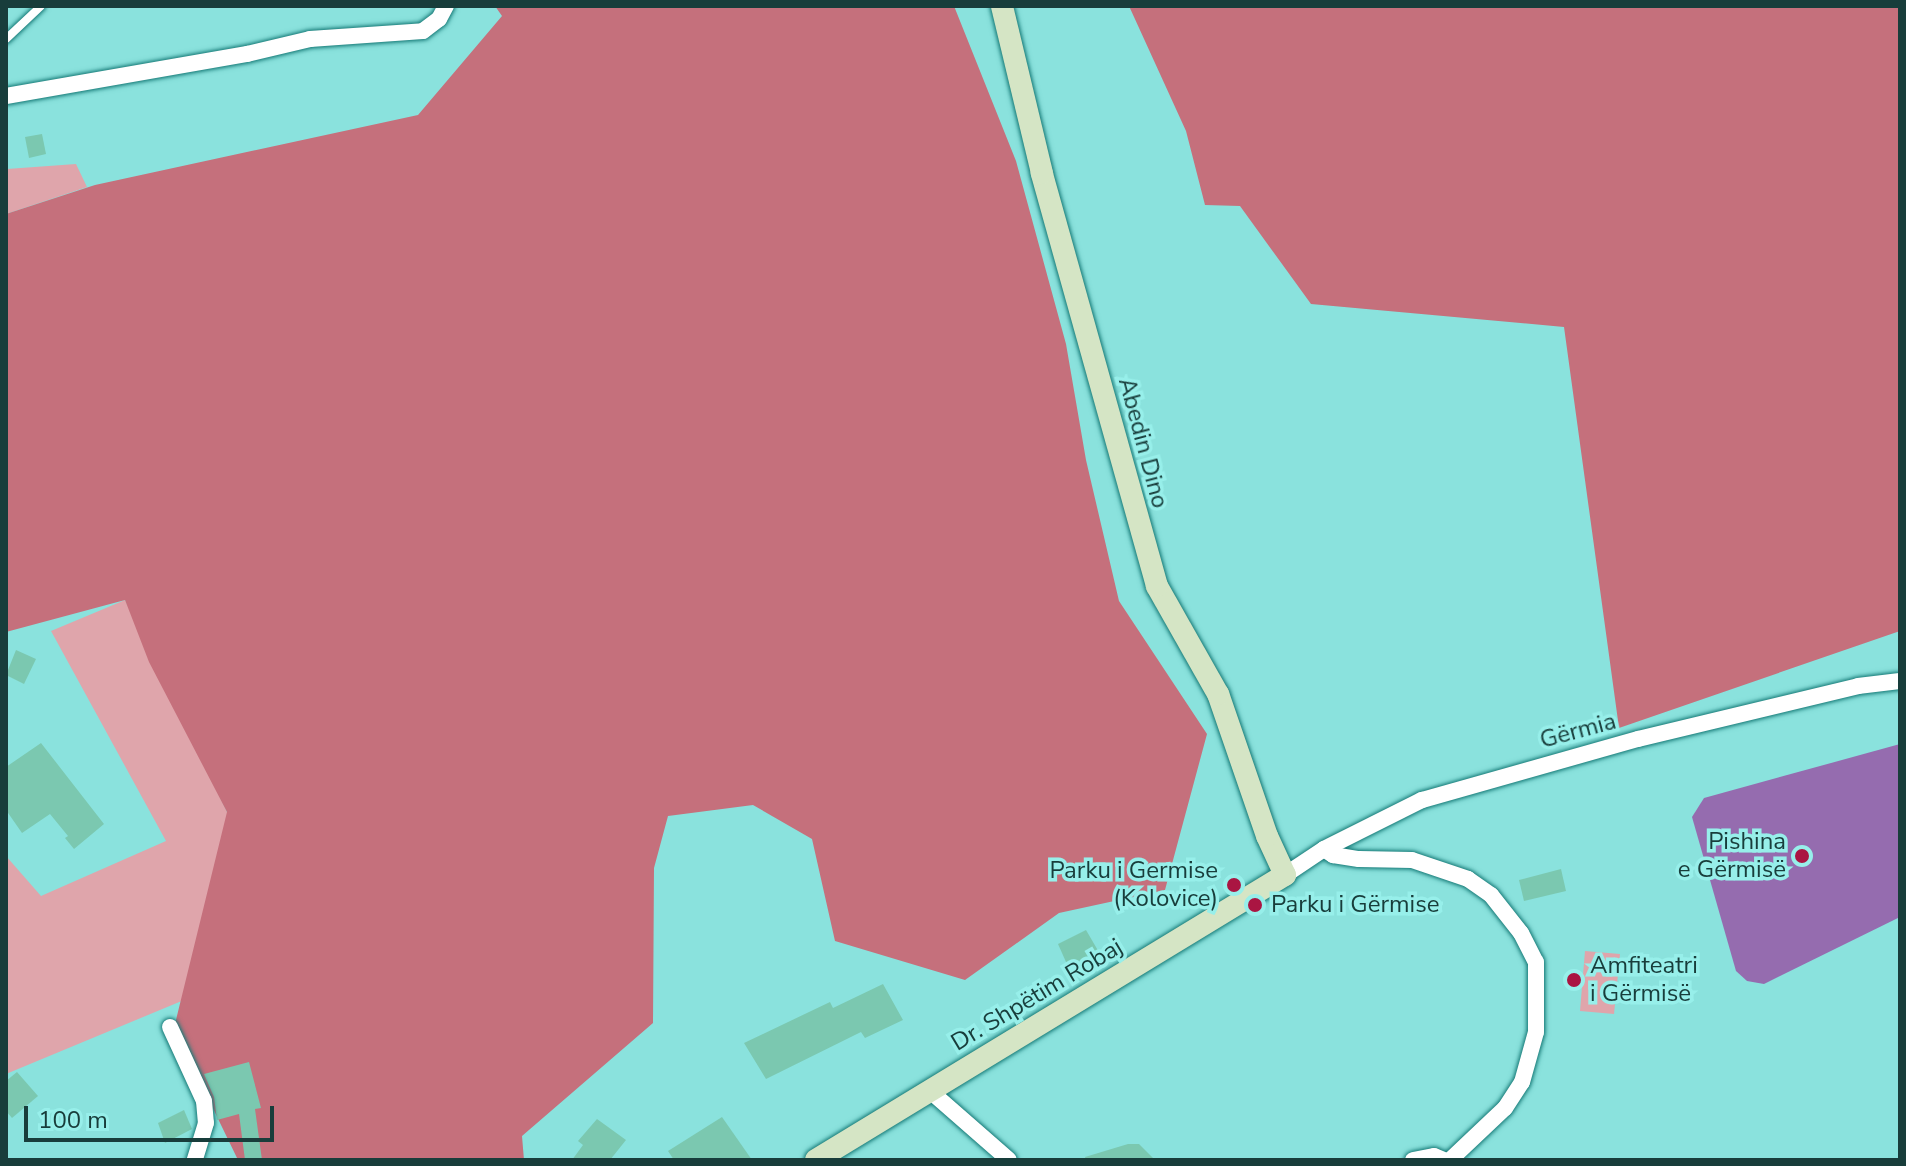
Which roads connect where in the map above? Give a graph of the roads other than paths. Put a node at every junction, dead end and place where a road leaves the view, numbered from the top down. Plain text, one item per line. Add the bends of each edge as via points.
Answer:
1 (41, 6) edge
2 (446, 6) edge
3 (1002, 6) edge
4 (6, 39) edge
5 (6, 96) edge
6 (1900, 681) edge
7 (1324, 849) junction
8 (1285, 875) junction
9 (170, 1027) dead end
10 (929, 1090) junction
11 (195, 1160) edge
12 (816, 1160) edge
13 (1009, 1160) edge
14 (1413, 1160) edge
15 (1444, 1160) edge
16 (1450, 1160) edge

1 - 4 lane
2 - 5 street via 423,31 310,39
3 - 8 street, Abedin Dino via 1042,173 1157,586 1218,694
6 - 7 street, Gërmia via 1858,686 1422,800
7 - 8 street, Gërmia
7 - 16 street via 1359,859 1412,860 1468,879 1491,895 1536,962 1536,1032 1522,1082 1505,1108
8 - 10 street, Dr. Shpëtim Robaj
9 - 11 street via 204,1101 206,1123
10 - 12 street, Dr. Shpëtim Robaj
10 - 13 street
14 - 15 street

